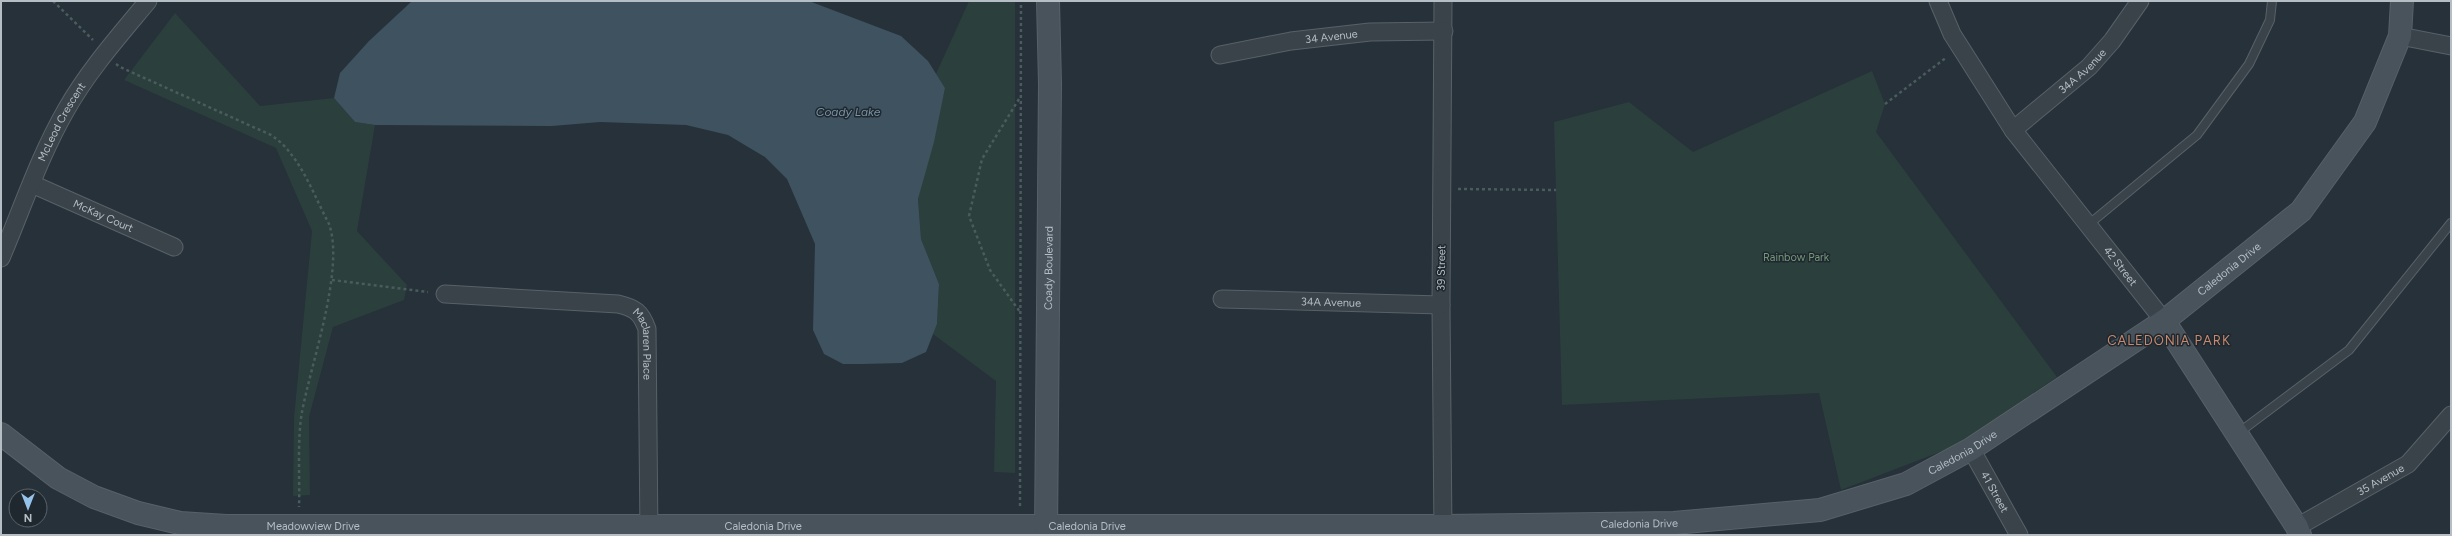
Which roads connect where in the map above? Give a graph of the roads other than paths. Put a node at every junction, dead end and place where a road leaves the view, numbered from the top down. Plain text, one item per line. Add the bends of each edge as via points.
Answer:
1 (148, 1) edge
2 (1048, 1) edge
3 (1443, 1) edge
4 (1938, 1) edge
5 (2140, 1) edge
6 (2272, 1) edge
7 (2402, 1) edge
8 (1444, 31) junction
9 (2400, 36) junction
10 (2451, 46) edge
11 (1220, 55) dead end
12 (2013, 130) junction
13 (32, 184) junction
14 (2451, 223) edge
15 (2088, 225) junction
16 (174, 247) dead end
17 (1, 258) edge
18 (445, 294) road end
19 (1222, 299) dead end
20 (1440, 305) junction
21 (2164, 321) junction
22 (2451, 415) edge
23 (1, 434) edge
24 (2237, 434) junction
25 (1971, 449) junction
26 (1674, 529) edge
27 (425, 530) edge
28 (649, 530) edge
29 (1046, 530) edge
30 (1443, 531) edge
31 (2298, 531) edge
32 (2019, 535) edge

1 - 13 street, McLeod Crescent via 106,52 66,109
2 - 29 street, Coady Boulevard via 1050,84
3 - 8 street, 39 Street
4 - 12 street, 42 Street via 1952,34
5 - 12 street, 34A Avenue via 2112,41 2089,67
6 - 15 lane via 2270,20 2249,64 2197,135
7 - 9 street, Caledonia Drive
8 - 11 street, 34 Avenue via 1370,32 1291,41
8 - 20 street, 39 Street
9 - 10 street
9 - 21 street, Caledonia Drive via 2365,122 2301,211
12 - 15 street, 42 Street
13 - 16 street, McKay Court
13 - 17 street, McLeod Crescent
14 - 24 lane via 2349,350
15 - 21 street, 42 Street
18 - 28 street, Maclaren Place via 618,304 633,308 642,316 647,329
19 - 20 street, 34A Avenue
20 - 30 street, 39 Street
21 - 24 street, 42 Street
21 - 25 street, Caledonia Drive
22 - 31 street, 35 Avenue via 2408,464
23 - 27 street, Meadowview Drive via 58,478 94,497 138,513 180,523
24 - 31 street, 42 Street
25 - 26 street, Caledonia Drive via 1906,484 1820,510
25 - 32 street, 41 Street
26 - 30 street, Caledonia Drive
27 - 28 street, Meadowview Drive
28 - 29 street, Caledonia Drive via 1019,525
29 - 30 street, Caledonia Drive

